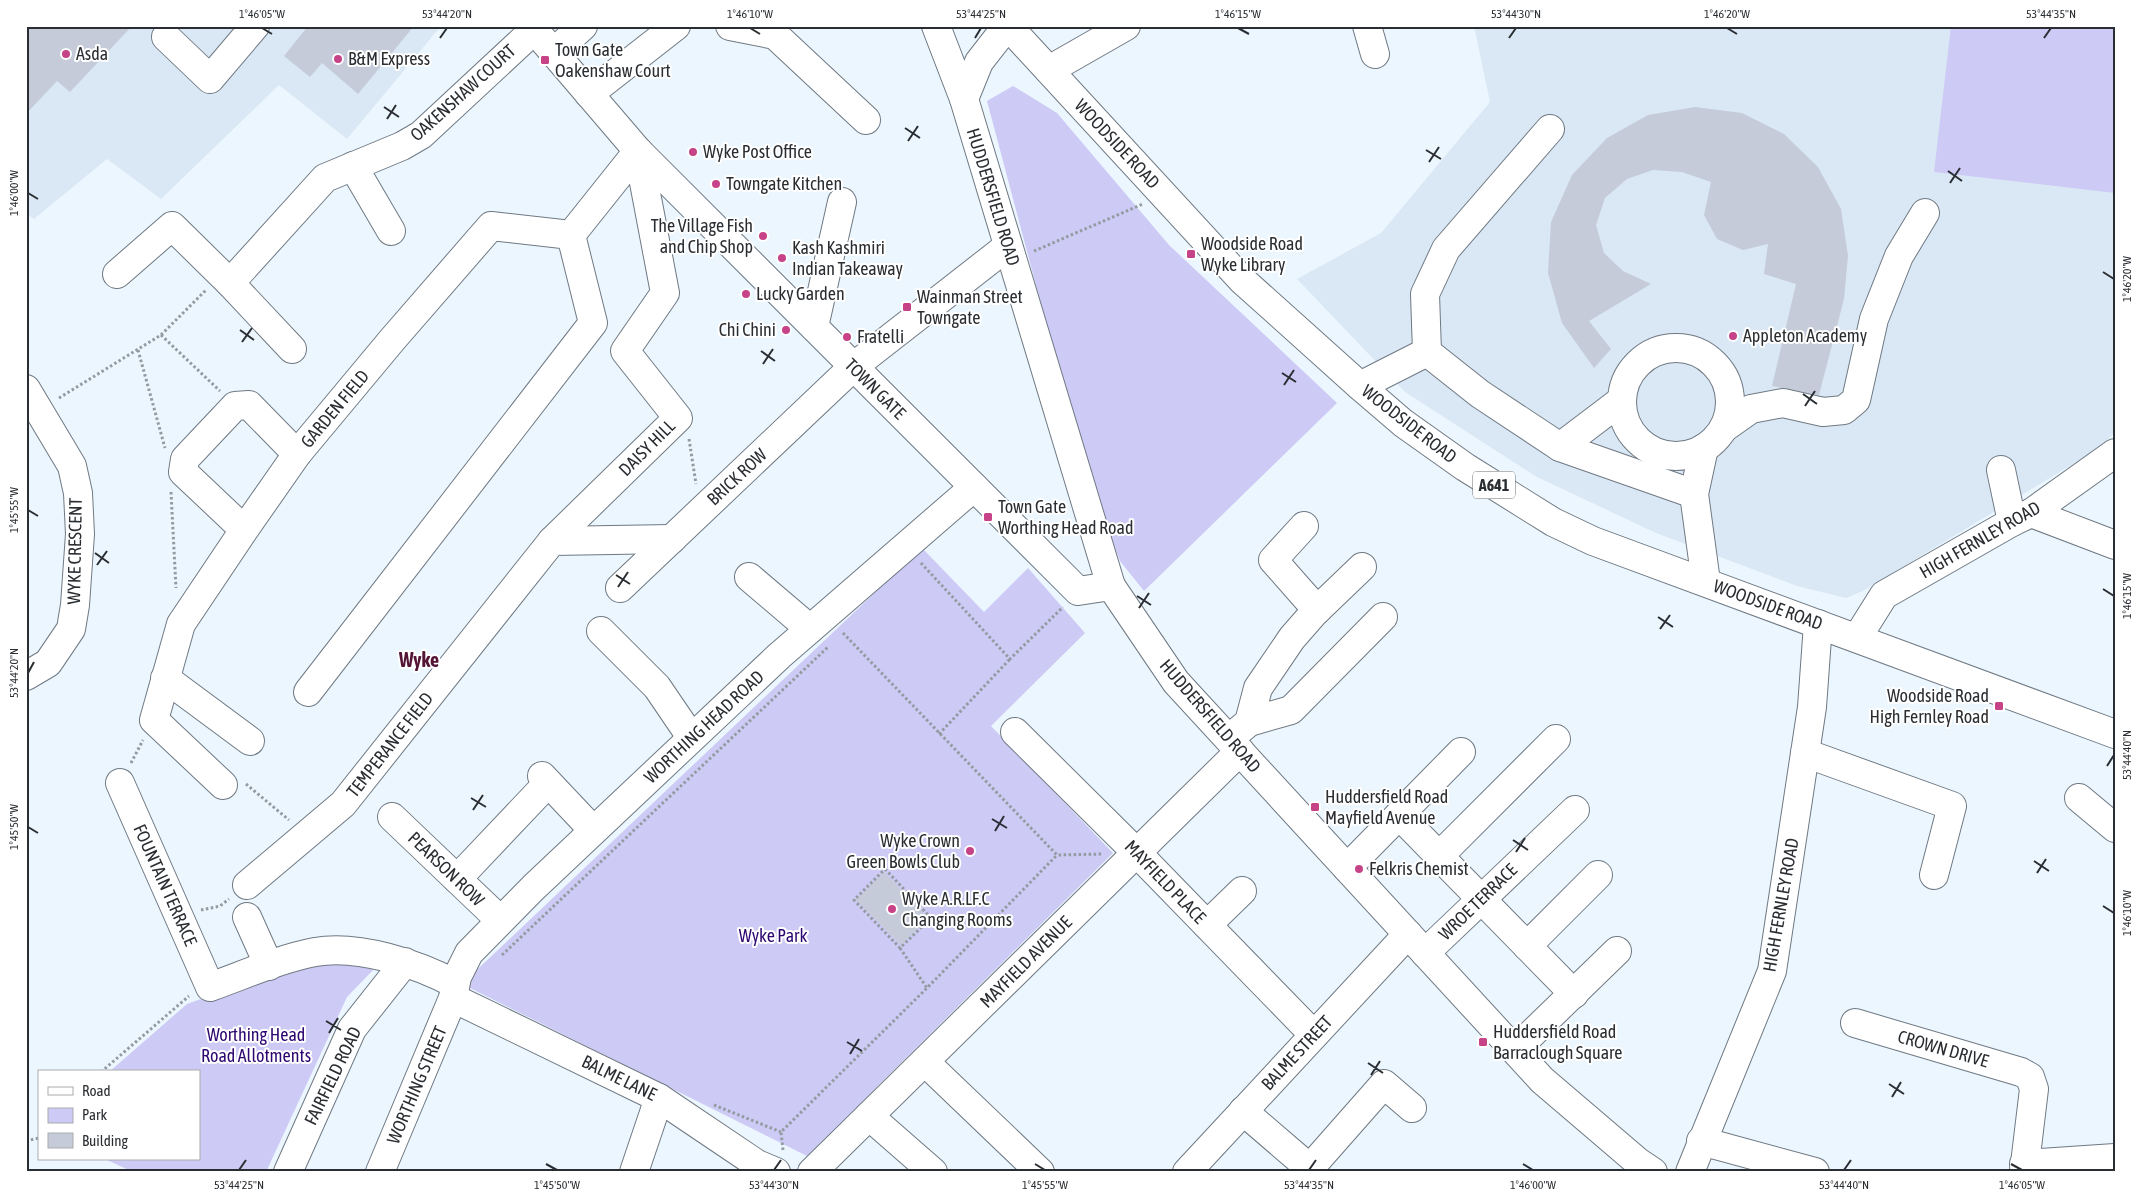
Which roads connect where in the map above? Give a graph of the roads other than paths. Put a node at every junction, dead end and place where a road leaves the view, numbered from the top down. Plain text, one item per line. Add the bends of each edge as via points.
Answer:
1 (255, 26) edge
2 (583, 26) edge
3 (676, 26) edge
4 (730, 26) edge
5 (936, 26) edge
6 (1008, 26) edge
7 (1126, 26) edge
8 (1367, 26) edge
9 (532, 28) edge
10 (166, 37) dead end
11 (553, 53) junction
12 (1375, 54) dead end
13 (1049, 70) junction
14 (589, 94) junction
15 (964, 99) junction
16 (866, 120) dead end
17 (1550, 129) dead end
18 (638, 151) junction
19 (353, 166) junction
20 (842, 202) dead end
21 (1925, 213) dead end
22 (391, 231) dead end
23 (571, 235) junction
24 (1010, 253) junction
25 (117, 274) dead end
26 (226, 279) junction
27 (814, 327) junction
28 (292, 349) dead end
29 (1427, 352) junction
30 (853, 367) junction
31 (1360, 386) junction
32 (30, 397) edge
33 (1622, 400) junction
34 (1724, 428) junction
35 (1560, 447) junction
36 (1704, 448) junction
37 (2115, 453) edge
38 (297, 454) junction
39 (2001, 470) dead end
40 (974, 487) junction
41 (1694, 494) junction
42 (2021, 517) junction
43 (237, 523) dead end
44 (1304, 526) dead end
45 (672, 538) junction
46 (552, 541) junction
47 (2115, 545) edge
48 (1362, 567) dead end
49 (749, 577) dead end
50 (1706, 582) junction
51 (1112, 586) junction
52 (620, 588) dead end
53 (1317, 610) junction
54 (1383, 617) dead end
55 (1818, 624) junction
56 (810, 629) junction
57 (601, 631) dead end
58 (1857, 638) junction
59 (26, 676) edge
60 (165, 678) junction
61 (308, 692) dead end
62 (1249, 722) junction
63 (1015, 732) dead end
64 (2115, 734) edge
65 (691, 737) junction
66 (1556, 738) dead end
67 (250, 741) dead end
68 (1234, 745) junction
69 (1462, 752) dead end
70 (1805, 753) junction
71 (120, 783) road end
72 (223, 785) road end
73 (2079, 798) dead end
74 (1575, 810) dead end
75 (1399, 815) junction
76 (392, 817) dead end
77 (2115, 828) edge
78 (593, 830) junction
79 (1136, 853) junction
80 (1439, 856) junction
81 (1347, 868) junction
82 (1598, 875) dead end
83 (1934, 875) dead end
84 (457, 879) junction
85 (247, 884) road end
86 (1242, 890) dead end
87 (1481, 900) junction
88 (247, 917) dead end
89 (500, 920) junction
90 (1208, 925) junction
91 (1417, 944) junction
92 (1527, 946) junction
93 (1617, 951) dead end
94 (405, 962) junction
95 (270, 966) junction
96 (454, 991) junction
97 (1574, 994) junction
98 (1854, 1023) dead end
99 (1314, 1035) junction
100 (1515, 1050) junction
101 (925, 1062) junction
102 (659, 1098) junction
103 (1412, 1108) dead end
104 (1243, 1111) junction
105 (869, 1116) junction
106 (1701, 1141) junction
107 (2115, 1158) edge
108 (780, 1164) edge
109 (2024, 1168) edge
110 (1312, 1170) edge
111 (288, 1172) edge
112 (380, 1172) edge
113 (634, 1172) edge
114 (812, 1172) edge
115 (933, 1172) edge
116 (1040, 1172) edge
117 (1187, 1172) edge
118 (1653, 1172) edge
119 (1690, 1172) edge
120 (1815, 1172) edge

1 - 10 street via 210,79
2 - 11 street
3 - 14 street
4 - 16 street via 775,35
5 - 15 street, HUDDERSFIELD ROAD
6 - 13 street, WOODSIDE ROAD / A641
6 - 15 street via 979,62
7 - 13 street
8 - 12 street
9 - 11 street, TOWN GATE
9 - 19 street, OAKENSHAW COURT via 421,135
11 - 14 street, TOWN GATE
13 - 31 street, WOODSIDE ROAD / A641 via 1242,280
14 - 18 street, TOWN GATE
15 - 24 street, HUDDERSFIELD ROAD
17 - 29 street via 1446,249 1425,294
18 - 23 street
18 - 27 street, TOWN GATE
18 - 46 street, DAISY HILL via 664,293 625,351 678,418
19 - 22 street
19 - 26 street, OAKENSHAW COURT via 325,178
20 - 27 street
21 - 34 street via 1899,256 1874,319 1856,400 1844,410 1823,412 1783,403 1751,409
23 - 38 street, GARDEN FIELD via 491,226
23 - 61 street via 593,324
24 - 30 street, BRICK ROW
24 - 51 street, HUDDERSFIELD ROAD
25 - 26 street via 172,226
26 - 28 street
27 - 30 street, TOWN GATE
29 - 31 street
29 - 35 street via 1480,394
30 - 40 street, TOWN GATE
30 - 45 street, BRICK ROW
31 - 50 street, WOODSIDE ROAD / A641 via 1429,443 1553,522 1593,541
32 - 59 street, WYKE CRESCENT via 72,466 78,493 80,534 71,629 48,663
33 - 34 street via 1630,372 1643,358 1660,350 1678,347 1696,351 1712,361 1724,375 1730,393 1730,411
33 - 35 street
33 - 36 street via 1626,424 1649,450 1665,456 1683,456
34 - 36 street via 1714,442
35 - 41 street
36 - 41 street
37 - 42 street, HIGH FERNLEY ROAD
38 - 43 street via 250,405 235,406 185,459 183,472
38 - 60 street, GARDEN FIELD via 181,624
39 - 42 street
40 - 51 street, TOWN GATE via 1078,591
40 - 56 street, WORTHING HEAD ROAD
41 - 50 street
42 - 47 street
42 - 58 street, HIGH FERNLEY ROAD via 1884,596
44 - 53 street via 1273,560
45 - 46 street
45 - 52 street, BRICK ROW
46 - 85 street, TEMPERANCE FIELD via 344,804
48 - 53 street
49 - 56 street
50 - 55 street, WOODSIDE ROAD / A641
51 - 68 street, HUDDERSFIELD ROAD via 1176,682
53 - 62 street via 1275,660 1258,688
54 - 62 street via 1291,710
55 - 58 street, WOODSIDE ROAD / A641
55 - 70 street, HIGH FERNLEY ROAD
56 - 65 street, WORTHING HEAD ROAD
57 - 65 street via 657,687
58 - 64 street, WOODSIDE ROAD / A641
60 - 67 street
60 - 72 street, GARDEN FIELD via 154,720
62 - 68 street, MAYFIELD AVENUE
63 - 79 street, MAYFIELD PLACE
65 - 78 street, WORTHING HEAD ROAD
66 - 80 street
68 - 79 street, MAYFIELD AVENUE
68 - 81 street, HUDDERSFIELD ROAD
69 - 75 street
70 - 83 street via 1952,806
70 - 106 street, HIGH FERNLEY ROAD via 1772,971
71 - 95 street, FOUNTAIN TERRACE via 210,987
73 - 77 street
74 - 87 street, WROE TERRACE
75 - 80 street
75 - 81 street
76 - 84 street, PEARSON ROW
78 - 84 street via 545,779
78 - 89 street, WORTHING HEAD ROAD
79 - 90 street, MAYFIELD PLACE
79 - 101 street, MAYFIELD AVENUE
80 - 87 street
81 - 91 street, HUDDERSFIELD ROAD
82 - 92 street
84 - 89 street, PEARSON ROW
86 - 90 street
87 - 91 street, WROE TERRACE
87 - 92 street
88 - 95 street
89 - 96 street, WORTHING HEAD ROAD via 469,953
90 - 99 street, MAYFIELD PLACE
91 - 99 street, BALME STREET
91 - 100 street, HUDDERSFIELD ROAD
92 - 97 street
93 - 97 street
94 - 95 street via 366,954 317,952
94 - 96 street via 433,972
94 - 111 street, FAIRFIELD ROAD via 352,1029
96 - 102 street, BALME LANE
96 - 112 street, WORTHING STREET
97 - 100 street
98 - 109 street, CROWN DRIVE via 2030,1077 2034,1089
99 - 104 street, BALME STREET
100 - 118 street, HUDDERSFIELD ROAD via 1568,1103
101 - 105 street, MAYFIELD AVENUE
101 - 116 street
102 - 108 street, BALME LANE via 757,1164
102 - 113 street
103 - 110 street via 1384,1084
104 - 110 street
104 - 117 street, BALME STREET
105 - 114 street, MAYFIELD AVENUE
105 - 115 street
106 - 119 street, HIGH FERNLEY ROAD
106 - 120 street
107 - 109 street

